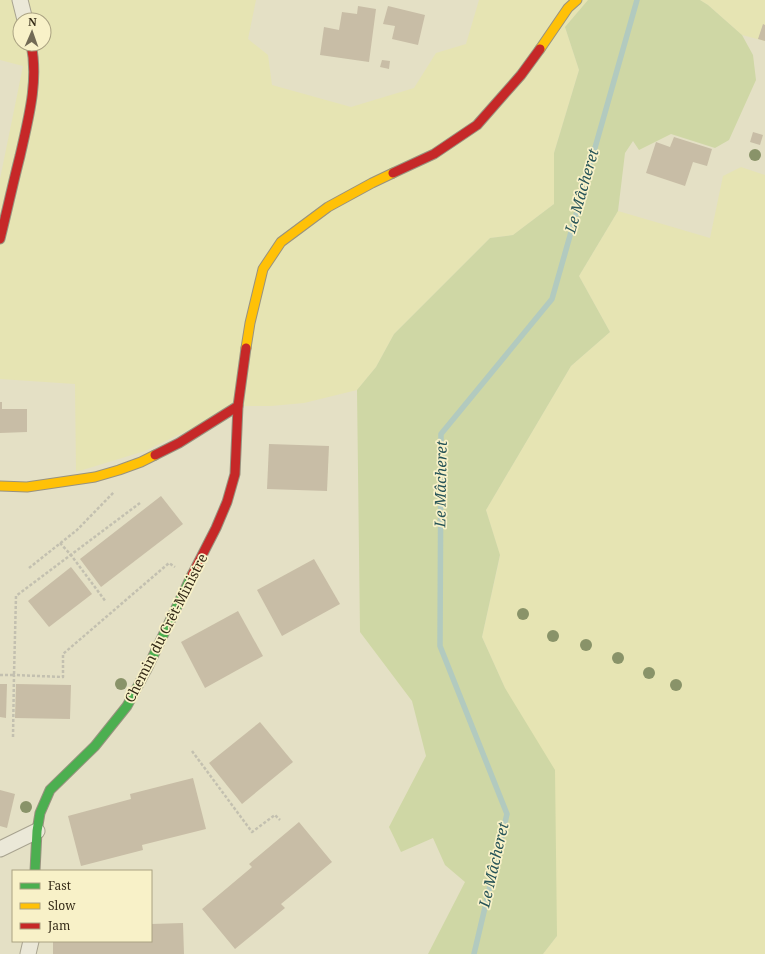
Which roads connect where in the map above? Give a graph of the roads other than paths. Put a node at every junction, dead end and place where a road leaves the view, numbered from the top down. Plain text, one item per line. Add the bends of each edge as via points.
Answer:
1 (20, 0) edge
2 (577, 0) edge
3 (23, 12) edge
4 (33, 52) edge
5 (0, 239) edge
6 (238, 406) junction
7 (0, 486) edge
8 (37, 831) junction
9 (0, 849) edge
10 (35, 870) edge
11 (30, 942) edge
12 (28, 954) edge

1 - 3 street
2 - 6 street, Chemin du Crêt-Ministre via 568,8 521,75 477,125 434,154 328,207 281,242 263,269 250,323
4 - 5 street via 32,91 25,132
6 - 7 street via 179,443 119,470 95,477 27,487
6 - 8 street, Chemin du Crêt-Ministre via 235,474 228,502 216,528 127,706 95,746 50,790 40,813
8 - 9 street
8 - 10 street, Chemin du Crêt-Ministre
11 - 12 street

